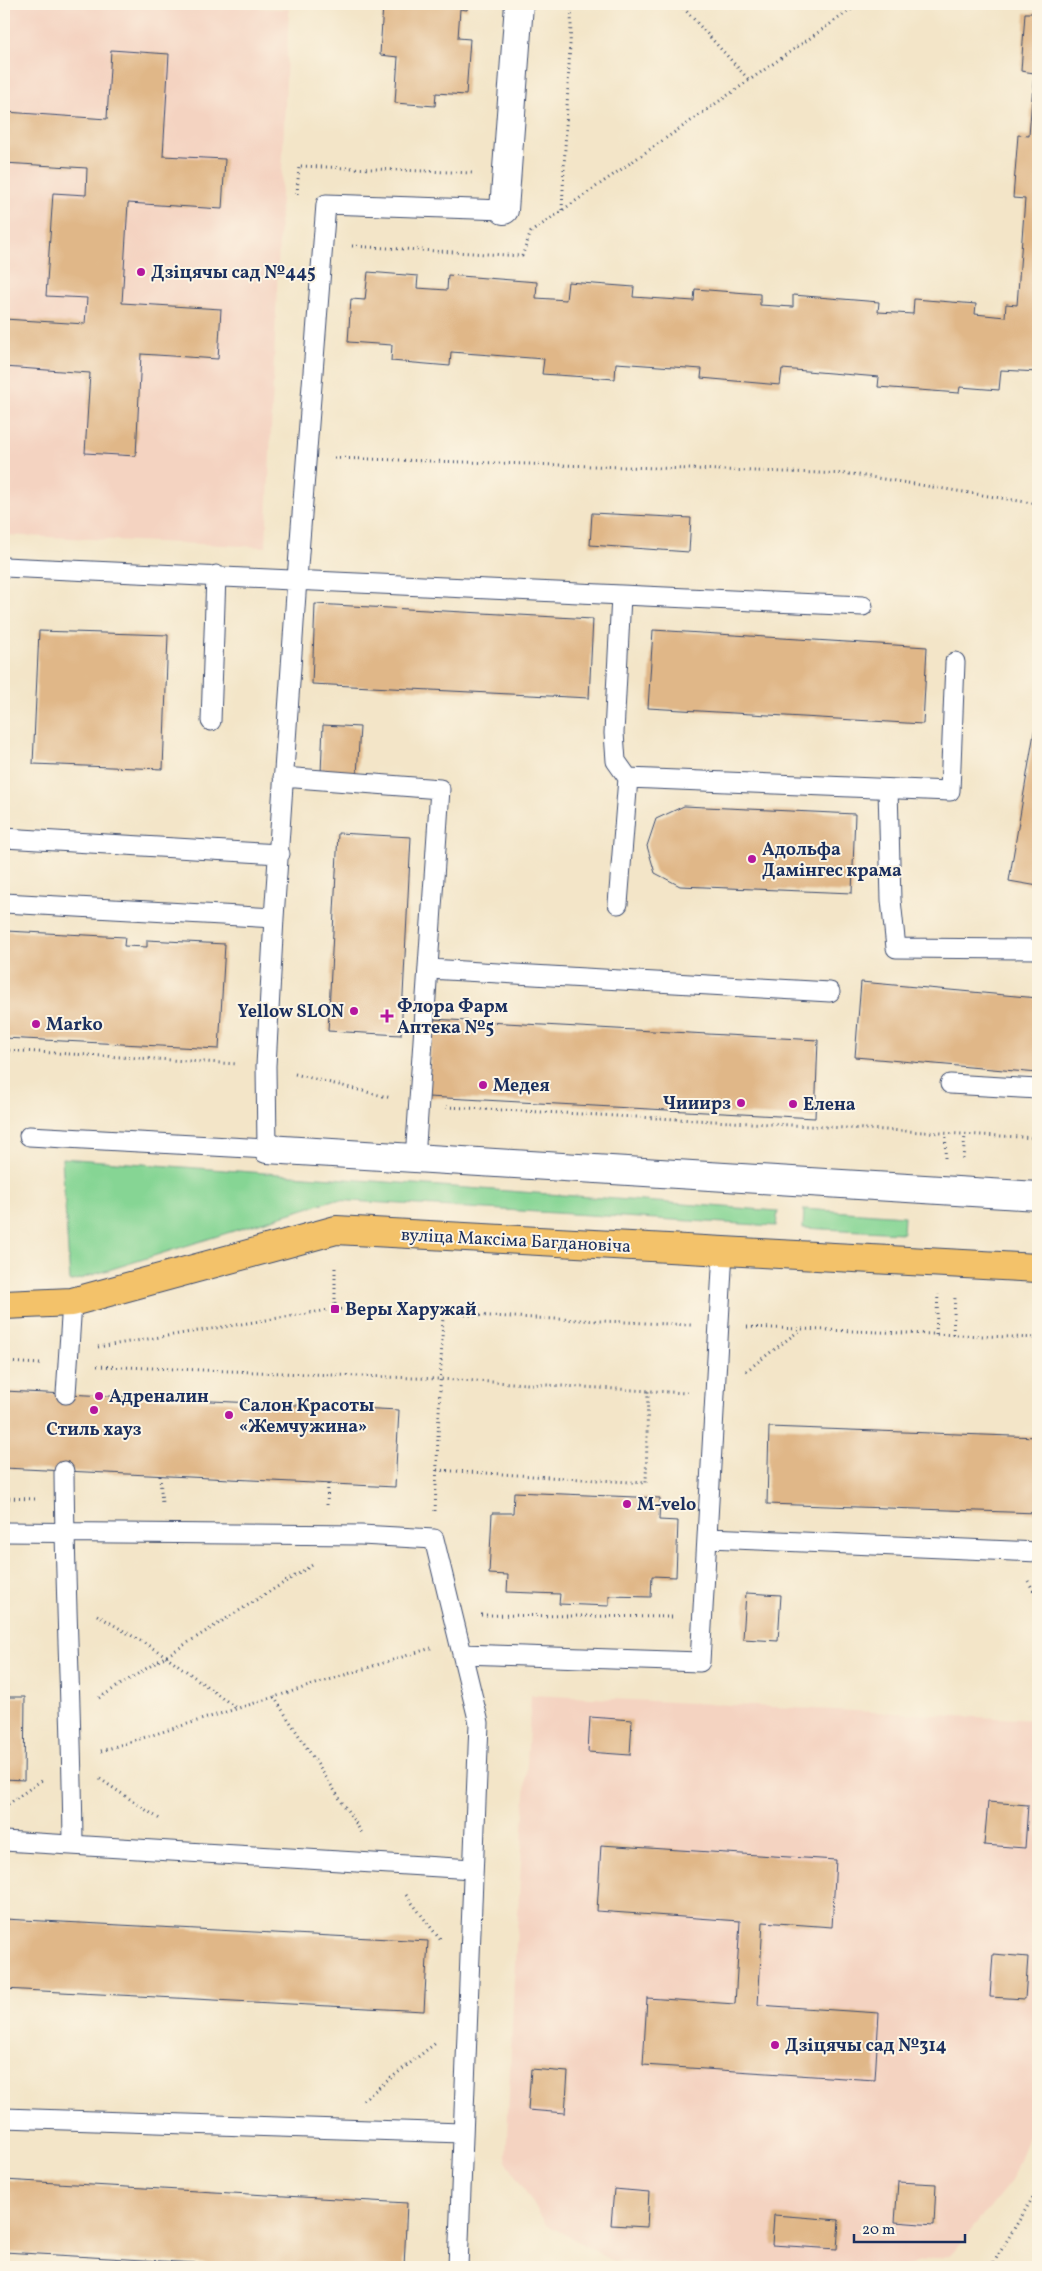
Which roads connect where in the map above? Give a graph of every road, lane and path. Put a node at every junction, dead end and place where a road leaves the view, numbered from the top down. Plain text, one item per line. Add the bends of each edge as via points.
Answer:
1 (519, 4) edge
2 (572, 4) edge
3 (680, 4) edge
4 (859, 4) edge
5 (749, 80) junction
6 (475, 174) dead end
7 (297, 196) dead end
8 (504, 210) joint
9 (562, 210) junction
10 (350, 246) dead end
11 (328, 458) dead end
12 (1038, 504) edge
13 (4, 567) edge
14 (216, 575) junction
15 (296, 579) junction
16 (620, 596) junction
17 (863, 606) dead end
18 (955, 662) dead end
19 (211, 721) dead end
20 (283, 777) junction
21 (628, 778) junction
22 (888, 789) junction
23 (4, 838) edge
24 (280, 854) junction
25 (4, 903) edge
26 (618, 904) dead end
27 (274, 918) junction
28 (1038, 950) edge
29 (429, 969) junction
30 (830, 992) dead end
31 (4, 1050) edge
32 (266, 1066) junction
33 (950, 1084) dead end
34 (1038, 1089) edge
35 (420, 1106) junction
36 (29, 1136) dead end
37 (1038, 1138) edge
38 (266, 1148) junction
39 (415, 1159) junction
40 (1038, 1196) edge
41 (336, 1230) junction
42 (723, 1251) junction
43 (1038, 1268) edge
44 (72, 1302) junction
45 (4, 1305) edge
46 (335, 1309) junction
47 (443, 1315) junction
48 (719, 1326) junction
49 (801, 1329) junction
50 (1038, 1338) edge
51 (67, 1358) junction
52 (4, 1362) edge
53 (440, 1379) junction
54 (648, 1391) junction
55 (66, 1394) dead end
56 (716, 1394) junction
57 (437, 1470) junction
58 (64, 1471) dead end
59 (160, 1476) dead end
60 (328, 1484) dead end
61 (162, 1504) dead end
62 (327, 1508) dead end
63 (63, 1531) junction
64 (4, 1532) edge
65 (709, 1538) junction
66 (434, 1539) junction
67 (1038, 1552) edge
68 (319, 1562) dead end
69 (66, 1597) junction
70 (450, 1605) junction
71 (683, 1618) dead end
72 (460, 1647) junction
73 (166, 1656) junction
74 (236, 1708) junction
75 (70, 1716) junction
76 (72, 1760) junction
77 (4, 1807) edge
78 (4, 1841) edge
79 (73, 1845) junction
80 (209, 1853) junction
81 (473, 1869) junction
82 (467, 2018) junction
83 (4, 2118) edge
84 (328, 2128) junction
85 (462, 2133) junction
86 (1038, 2189) edge
87 (458, 2267) edge
88 (991, 2267) edge

1 - 8 street
2 - 9 path
3 - 5 path
4 - 5 path
5 - 9 path
6 - 7 path via 299,166
8 - 15 lane via 326,204
9 - 10 path via 531,232 522,256
11 - 12 path via 852,474
13 - 14 lane
14 - 15 lane
14 - 19 lane
15 - 16 lane
15 - 20 lane
16 - 17 lane
16 - 21 lane via 615,742 616,761
18 - 22 lane via 950,791
20 - 24 lane
20 - 29 lane via 440,789
21 - 22 lane
21 - 26 lane
22 - 28 lane via 891,900 896,948
23 - 24 lane
24 - 27 lane
25 - 27 lane
27 - 32 lane
29 - 30 lane
29 - 35 lane
31 - 32 path
32 - 35 path
32 - 38 lane
33 - 34 lane
35 - 37 path
35 - 39 lane
36 - 38 lane
38 - 39 street
39 - 40 street
41 - 42 main road, вуліца Максіма Багдановіча
41 - 44 main road, вуліца Максіма Багдановіча
41 - 46 path
42 - 43 main road, вуліца Максіма Багдановіча
42 - 48 lane
44 - 45 main road, вуліца Максіма Багдановіча
44 - 51 lane
46 - 47 path
46 - 51 path
47 - 48 path
47 - 53 path
48 - 49 path
48 - 56 lane
49 - 50 path
49 - 56 path
51 - 52 path
51 - 53 path
51 - 55 lane
53 - 54 path
53 - 57 path
54 - 56 path
54 - 57 path via 646,1483
56 - 65 lane
57 - 66 path
58 - 63 lane
59 - 61 path
60 - 62 path
63 - 64 lane
63 - 66 lane
63 - 69 lane
65 - 67 lane
65 - 72 lane via 700,1662
66 - 70 lane
68 - 73 path
69 - 73 path
69 - 75 lane
70 - 71 path via 477,1614
70 - 72 lane
72 - 74 path
72 - 81 lane via 479,1724
73 - 74 path
73 - 75 path
74 - 76 path
75 - 76 lane
76 - 77 path
76 - 79 lane
76 - 80 path
78 - 79 lane
79 - 80 lane
80 - 81 lane
81 - 82 lane
82 - 84 path
82 - 85 lane
83 - 84 lane
84 - 85 lane
85 - 87 lane
86 - 88 path

